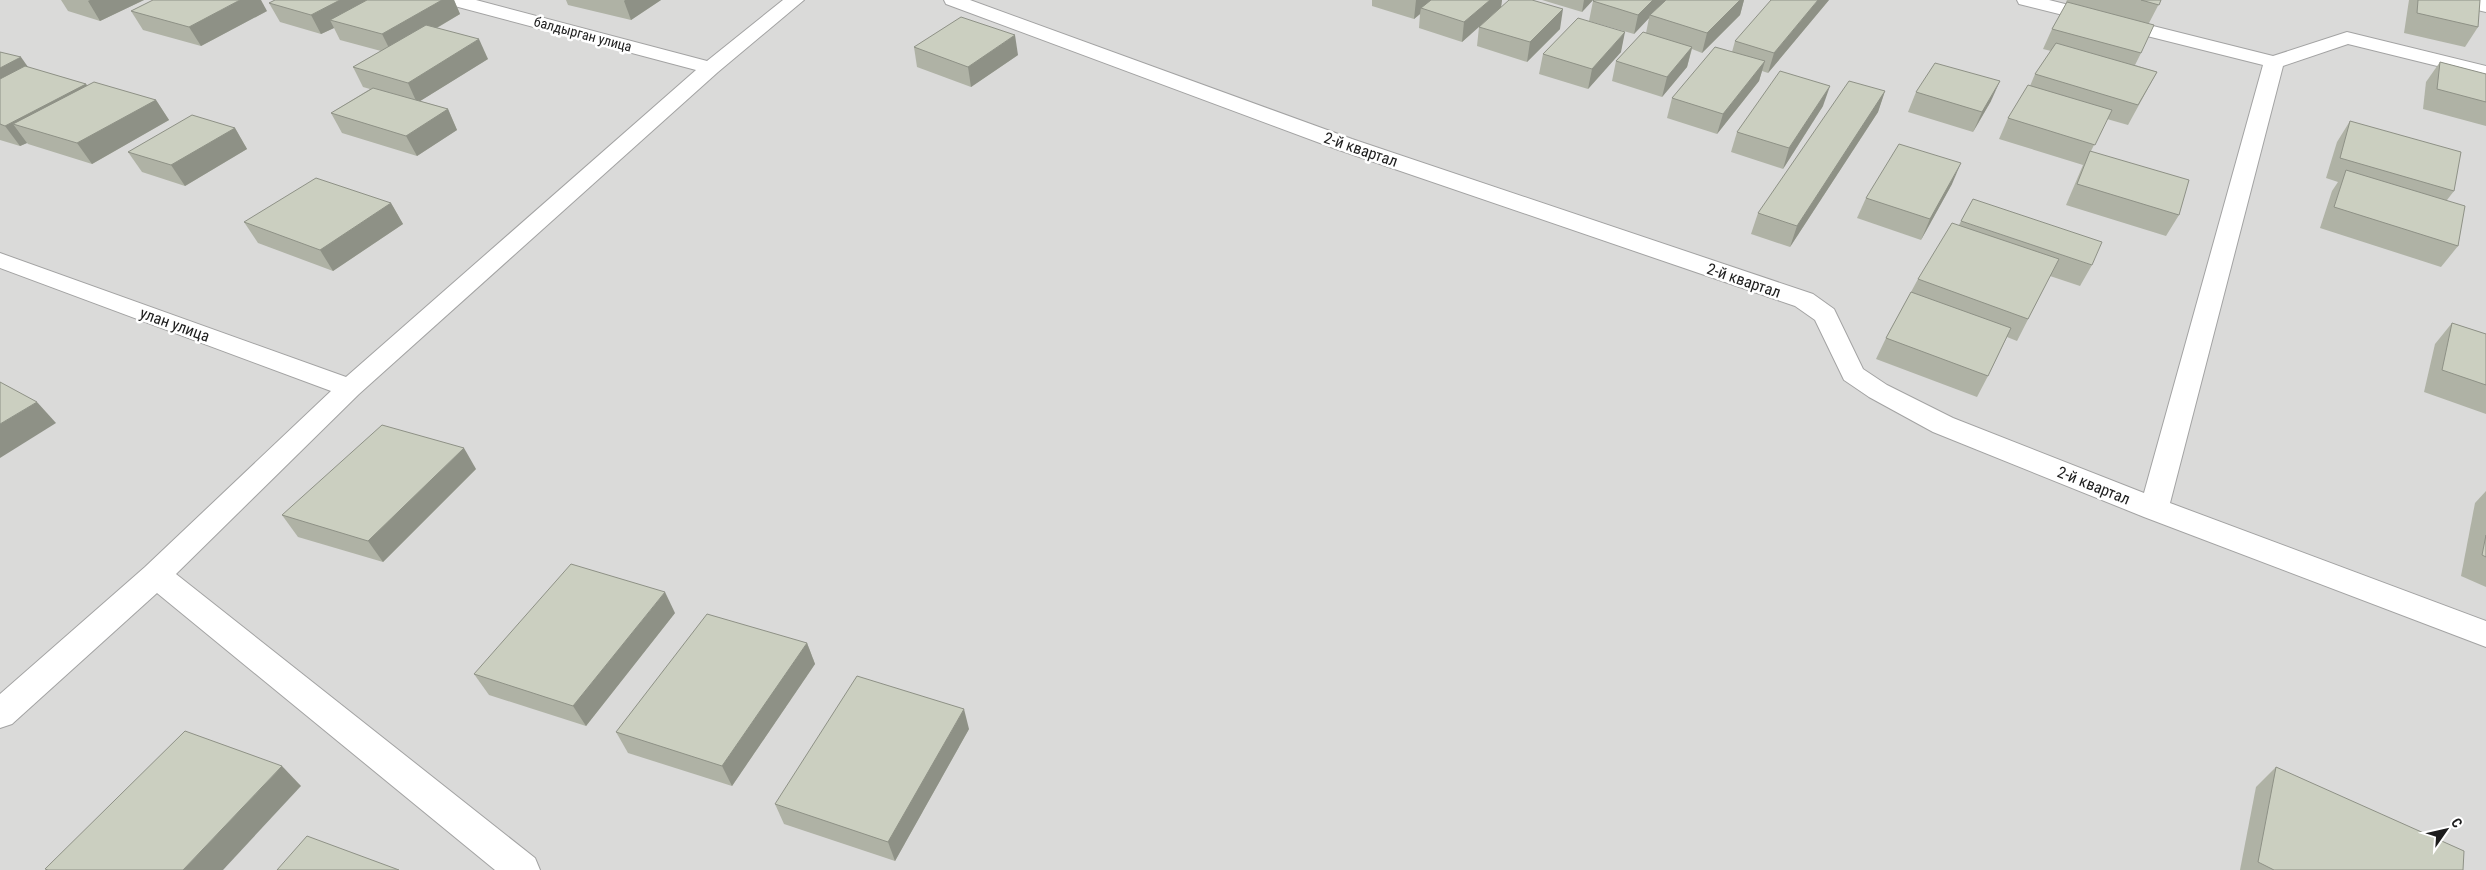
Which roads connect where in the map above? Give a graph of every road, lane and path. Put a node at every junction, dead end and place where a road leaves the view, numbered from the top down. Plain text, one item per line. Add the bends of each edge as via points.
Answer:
1 (454, 0) edge
2 (795, 0) edge
3 (953, 0) edge
4 (2026, 0) edge
5 (2458, 0) edge
6 (2486, 6) edge
7 (2274, 62) junction
8 (711, 68) junction
9 (2486, 72) edge
10 (0, 260) edge
11 (350, 388) junction
12 (2154, 509) junction
13 (156, 575) junction
14 (2486, 634) edge
15 (0, 714) edge
16 (522, 870) edge

1 - 8 street, балдырган улица
2 - 8 street
3 - 12 street, 2-й квартал via 1344,144 1804,300 1825,316 1853,374 1878,391 1943,425
4 - 7 street
5 - 6 street
7 - 9 street via 2347,38
7 - 12 street
8 - 11 street
10 - 11 street, улан улица
11 - 13 street
12 - 14 street, 2-й квартал
13 - 15 street
13 - 16 street

